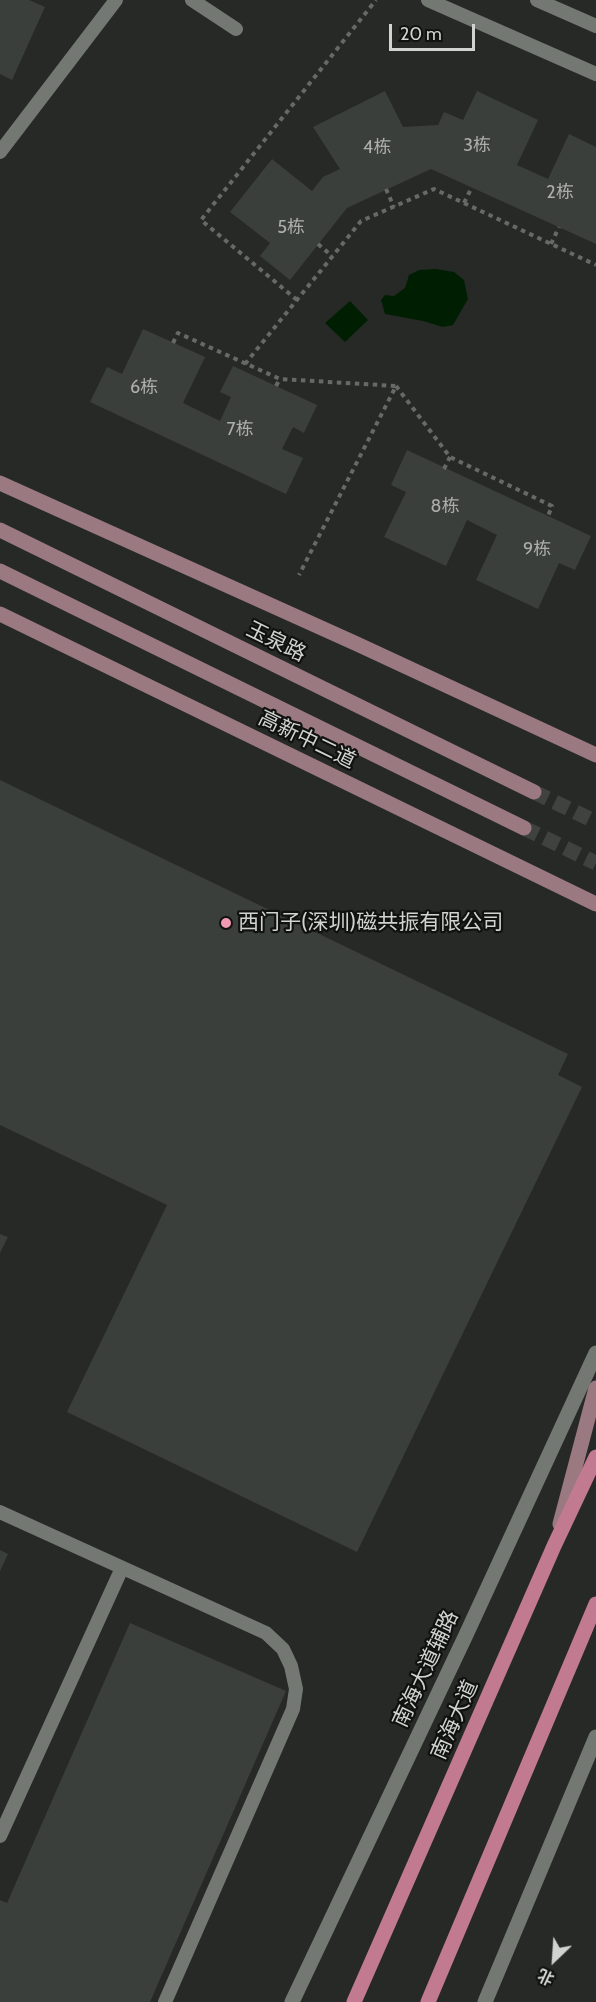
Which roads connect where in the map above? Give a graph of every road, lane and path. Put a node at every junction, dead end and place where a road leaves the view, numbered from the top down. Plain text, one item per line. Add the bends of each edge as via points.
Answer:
1 (116, 0) edge
2 (192, 0) edge
3 (376, 0) edge
4 (428, 0) edge
5 (537, 0) edge
6 (596, 26) edge
7 (236, 29) dead end
8 (596, 74) edge
9 (0, 152) edge
10 (472, 187) dead end
11 (386, 189) dead end
12 (464, 203) junction
13 (394, 207) junction
14 (559, 226) dead end
15 (318, 244) dead end
16 (551, 244) junction
17 (332, 256) junction
18 (596, 265) edge
19 (297, 300) junction
20 (173, 343) dead end
21 (245, 363) junction
22 (280, 379) junction
23 (276, 386) dead end
24 (396, 386) junction
25 (450, 458) junction
26 (444, 469) dead end
27 (0, 483) edge
28 (548, 516) dead end
29 (0, 530) edge
30 (0, 571) edge
31 (299, 575) dead end
32 (0, 614) edge
33 (596, 755) edge
34 (534, 792) tunnel mouth
35 (524, 828) tunnel mouth
36 (596, 904) edge
37 (596, 1353) edge
38 (596, 1388) edge
39 (596, 1457) edge
40 (0, 1512) edge
41 (554, 1546) junction
42 (122, 1568) junction
43 (596, 1604) edge
44 (596, 1737) edge
45 (0, 1836) edge
46 (165, 2002) edge
47 (292, 2002) edge
48 (354, 2002) edge
49 (428, 2002) edge
50 (485, 2002) edge

1 - 9 lane
2 - 7 lane
3 - 19 path via 201,220
4 - 8 lane
5 - 6 lane
10 - 12 path
11 - 13 path
12 - 13 path via 434,189
12 - 16 path
13 - 17 path via 361,221
14 - 16 path
15 - 17 path
16 - 18 path
17 - 19 path
19 - 21 path
20 - 21 path via 178,333
21 - 22 path
22 - 23 path
22 - 24 path
24 - 25 path
24 - 31 path
25 - 26 path
25 - 28 path via 552,506
27 - 33 main road
29 - 34 main road, 玉泉路
30 - 35 main road
32 - 36 main road, 高新中二道
37 - 47 street, 南海大道辅路
38 - 41 main road
39 - 41 main road, 南海大道
40 - 42 lane
41 - 48 main road, 南海大道
42 - 45 lane
42 - 46 lane via 266,1633 283,1649 296,1689 293,1709
43 - 49 main road
44 - 50 street

